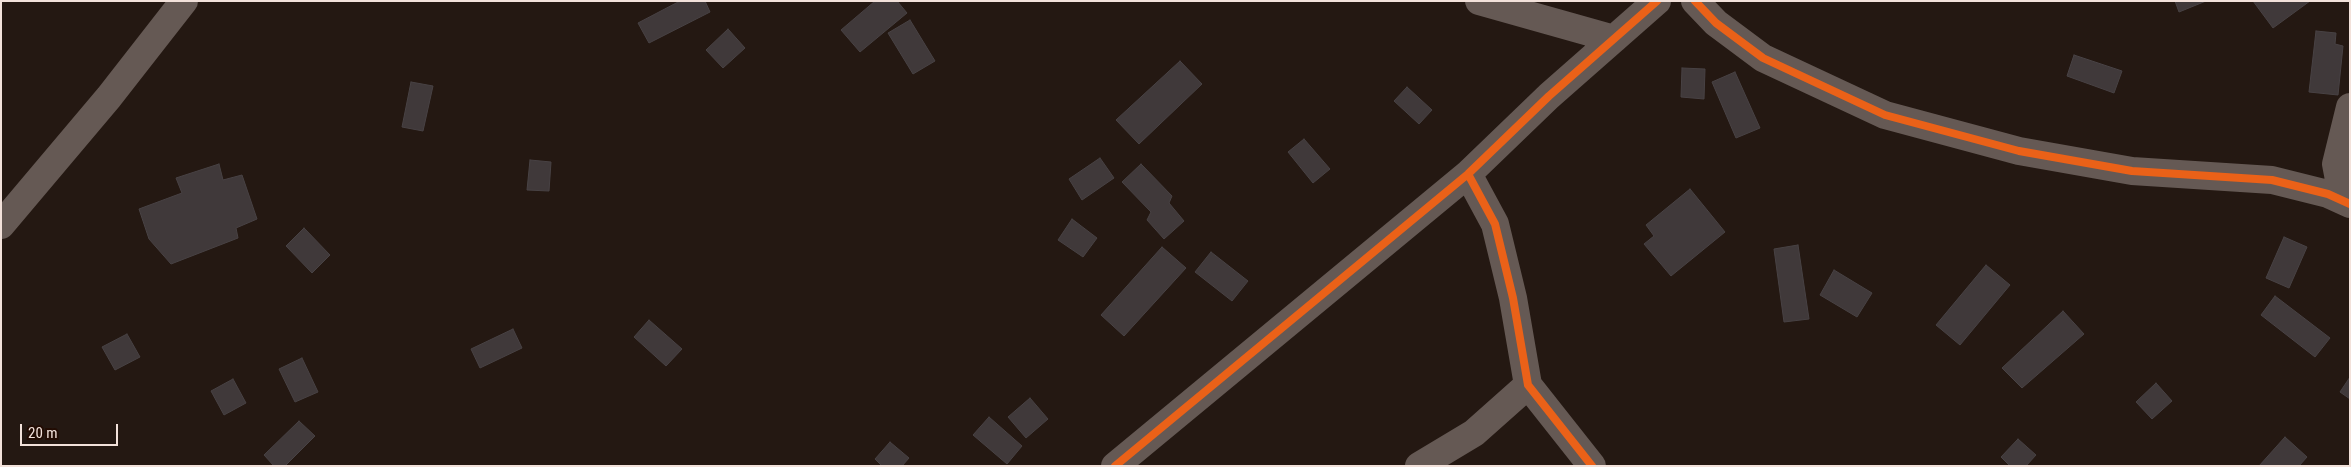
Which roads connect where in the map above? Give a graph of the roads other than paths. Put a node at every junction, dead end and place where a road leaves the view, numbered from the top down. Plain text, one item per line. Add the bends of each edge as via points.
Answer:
1 (184, 1) edge
2 (1479, 1) edge
3 (1657, 1) edge
4 (1695, 1) edge
5 (1614, 39) junction
6 (2350, 107) edge
7 (1468, 174) junction
8 (2346, 203) edge
9 (1, 225) edge
10 (1528, 386) junction
11 (1115, 466) edge
12 (1419, 466) edge
13 (1592, 466) edge

1 - 9 street via 110,97
2 - 5 street
3 - 5 street
4 - 8 street via 1716,23 1763,58 1885,115 2018,151 2132,171 2272,180 2328,194
5 - 7 street
6 - 8 street via 2336,164
7 - 10 street via 1495,224 1513,298
7 - 11 street
10 - 12 street via 1474,433
10 - 13 street

